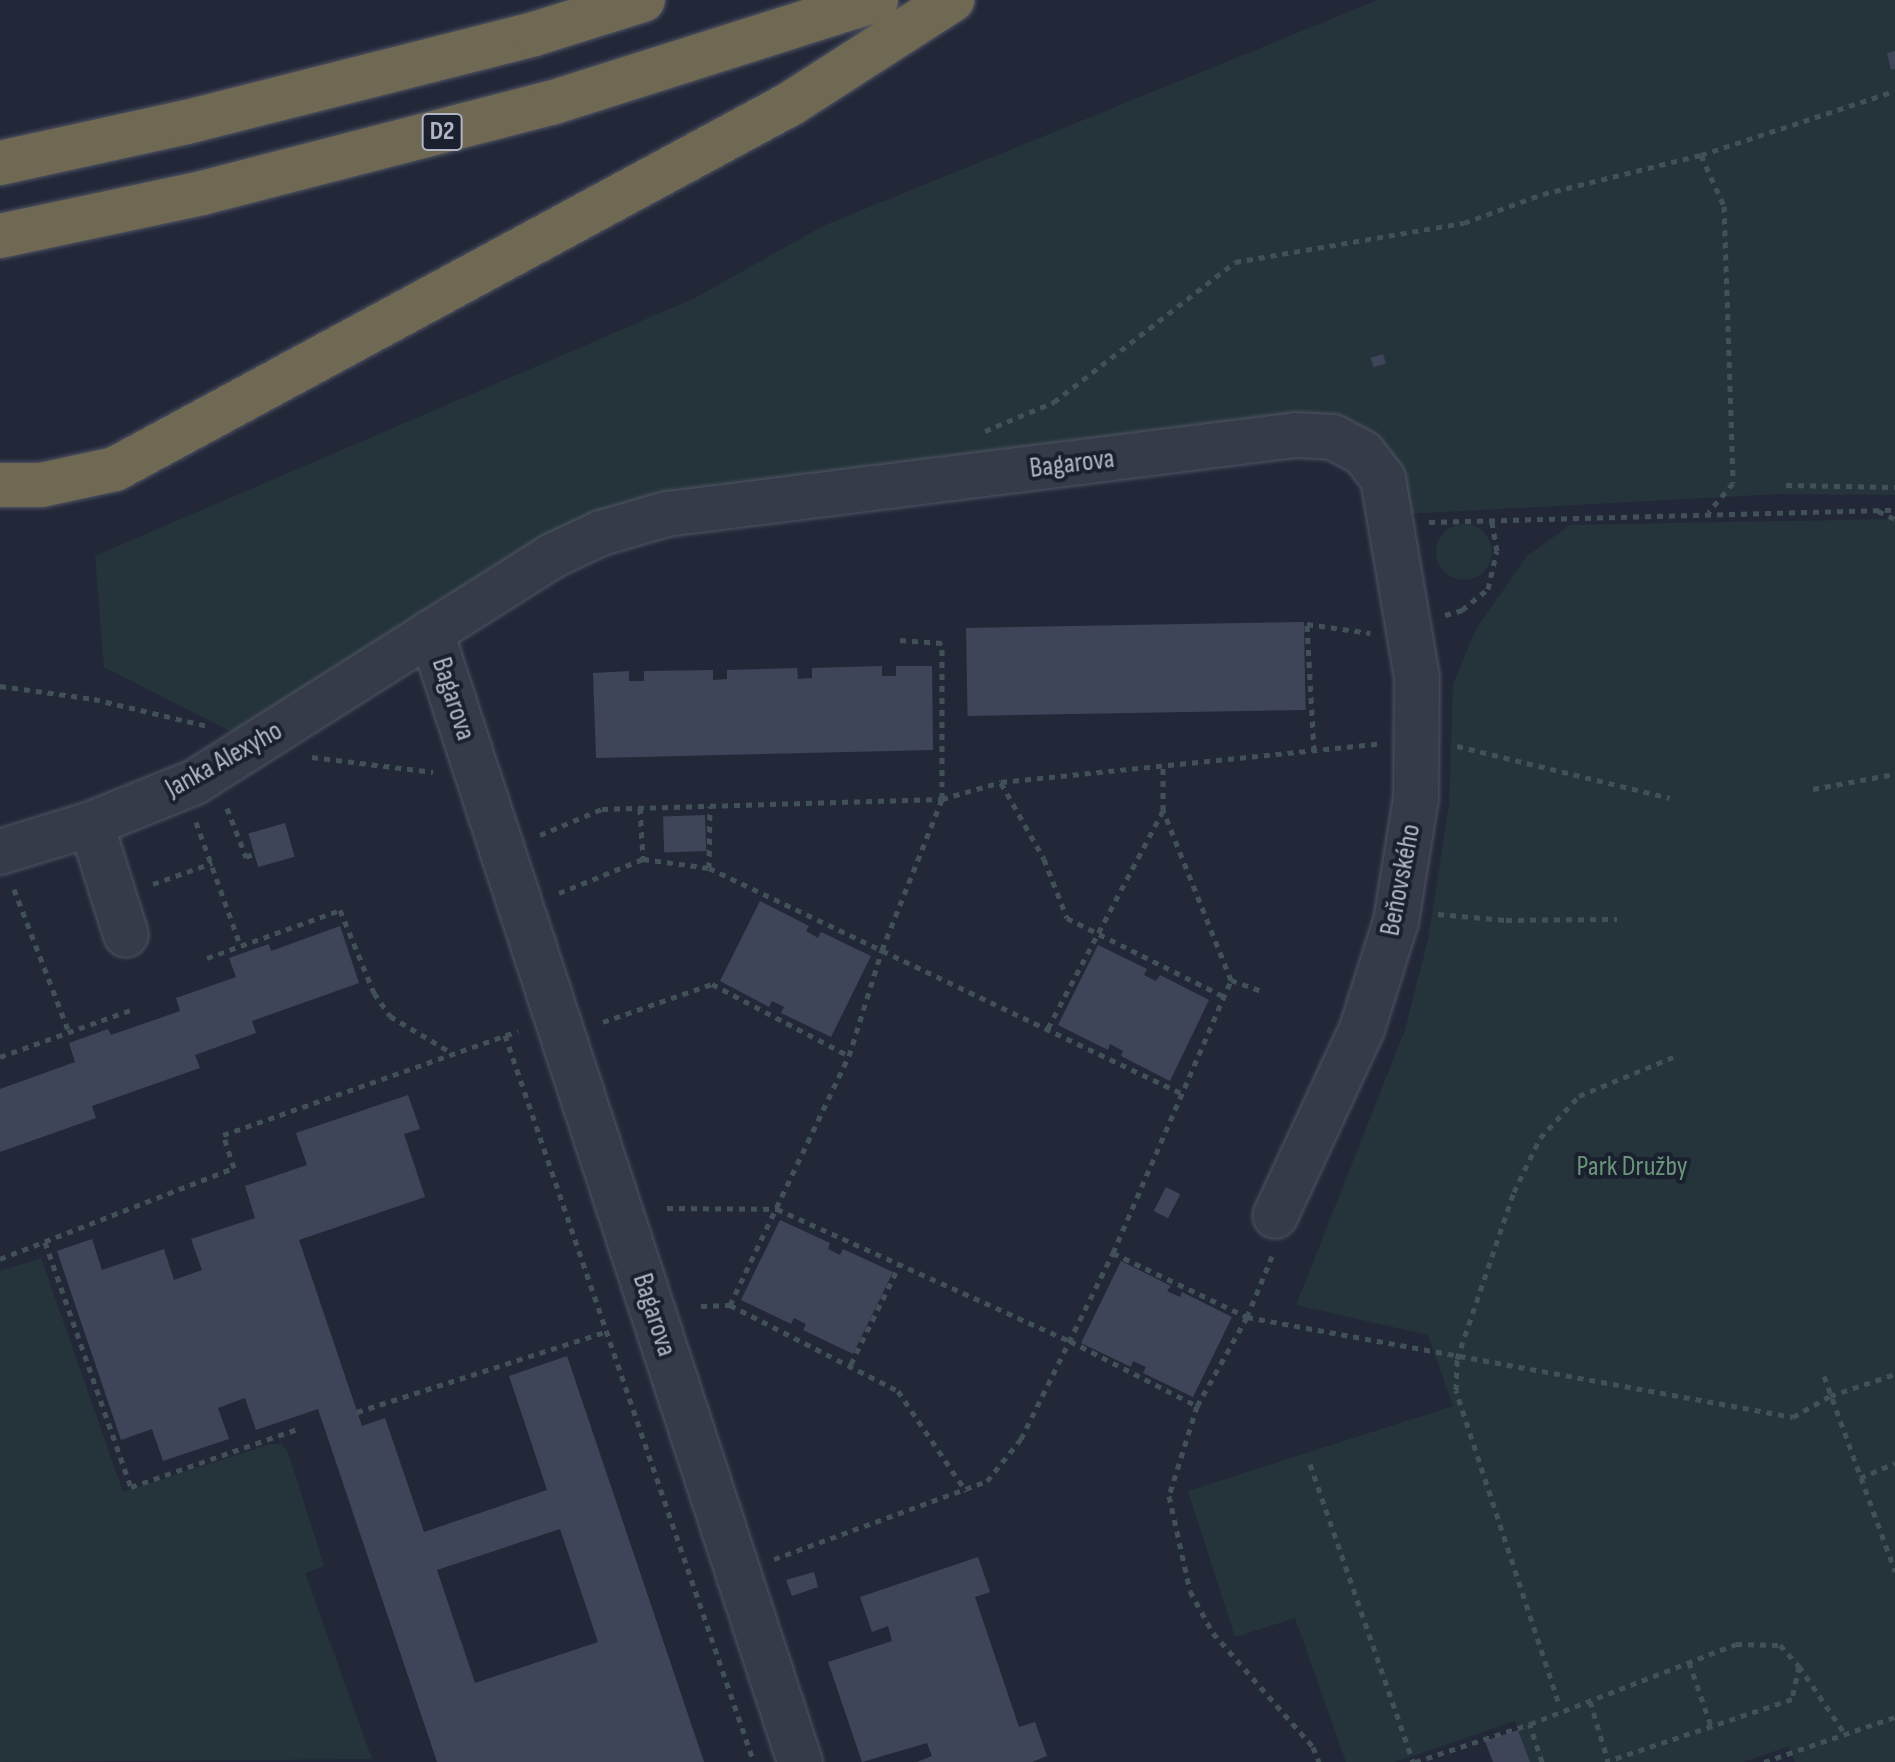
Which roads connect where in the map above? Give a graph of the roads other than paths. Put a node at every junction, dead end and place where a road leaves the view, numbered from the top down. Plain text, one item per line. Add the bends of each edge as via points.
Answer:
1 (643, 0) edge
2 (876, 0) edge
3 (952, 0) edge
4 (0, 163) edge
5 (0, 236) edge
6 (0, 485) edge
7 (1406, 523) joint
8 (431, 632) junction
9 (91, 824) junction
10 (5, 864) edge
11 (126, 935) dead end
12 (1275, 1216) road end
13 (800, 1762) edge

1 - 4 highway via 473,49
2 - 5 highway, D2 via 551,103 202,193
3 - 6 highway via 790,104 115,469 54,484
7 - 8 street, Bagarova via 1363,453 1333,437 1296,435 667,514 601,533 552,556
7 - 12 street, Beňovského via 1417,677 1416,798 1396,921 1362,1029
8 - 9 street, Janka Alexyho via 195,782
8 - 13 street, Bagarova
9 - 10 street, Janka Alexyho
9 - 11 street

